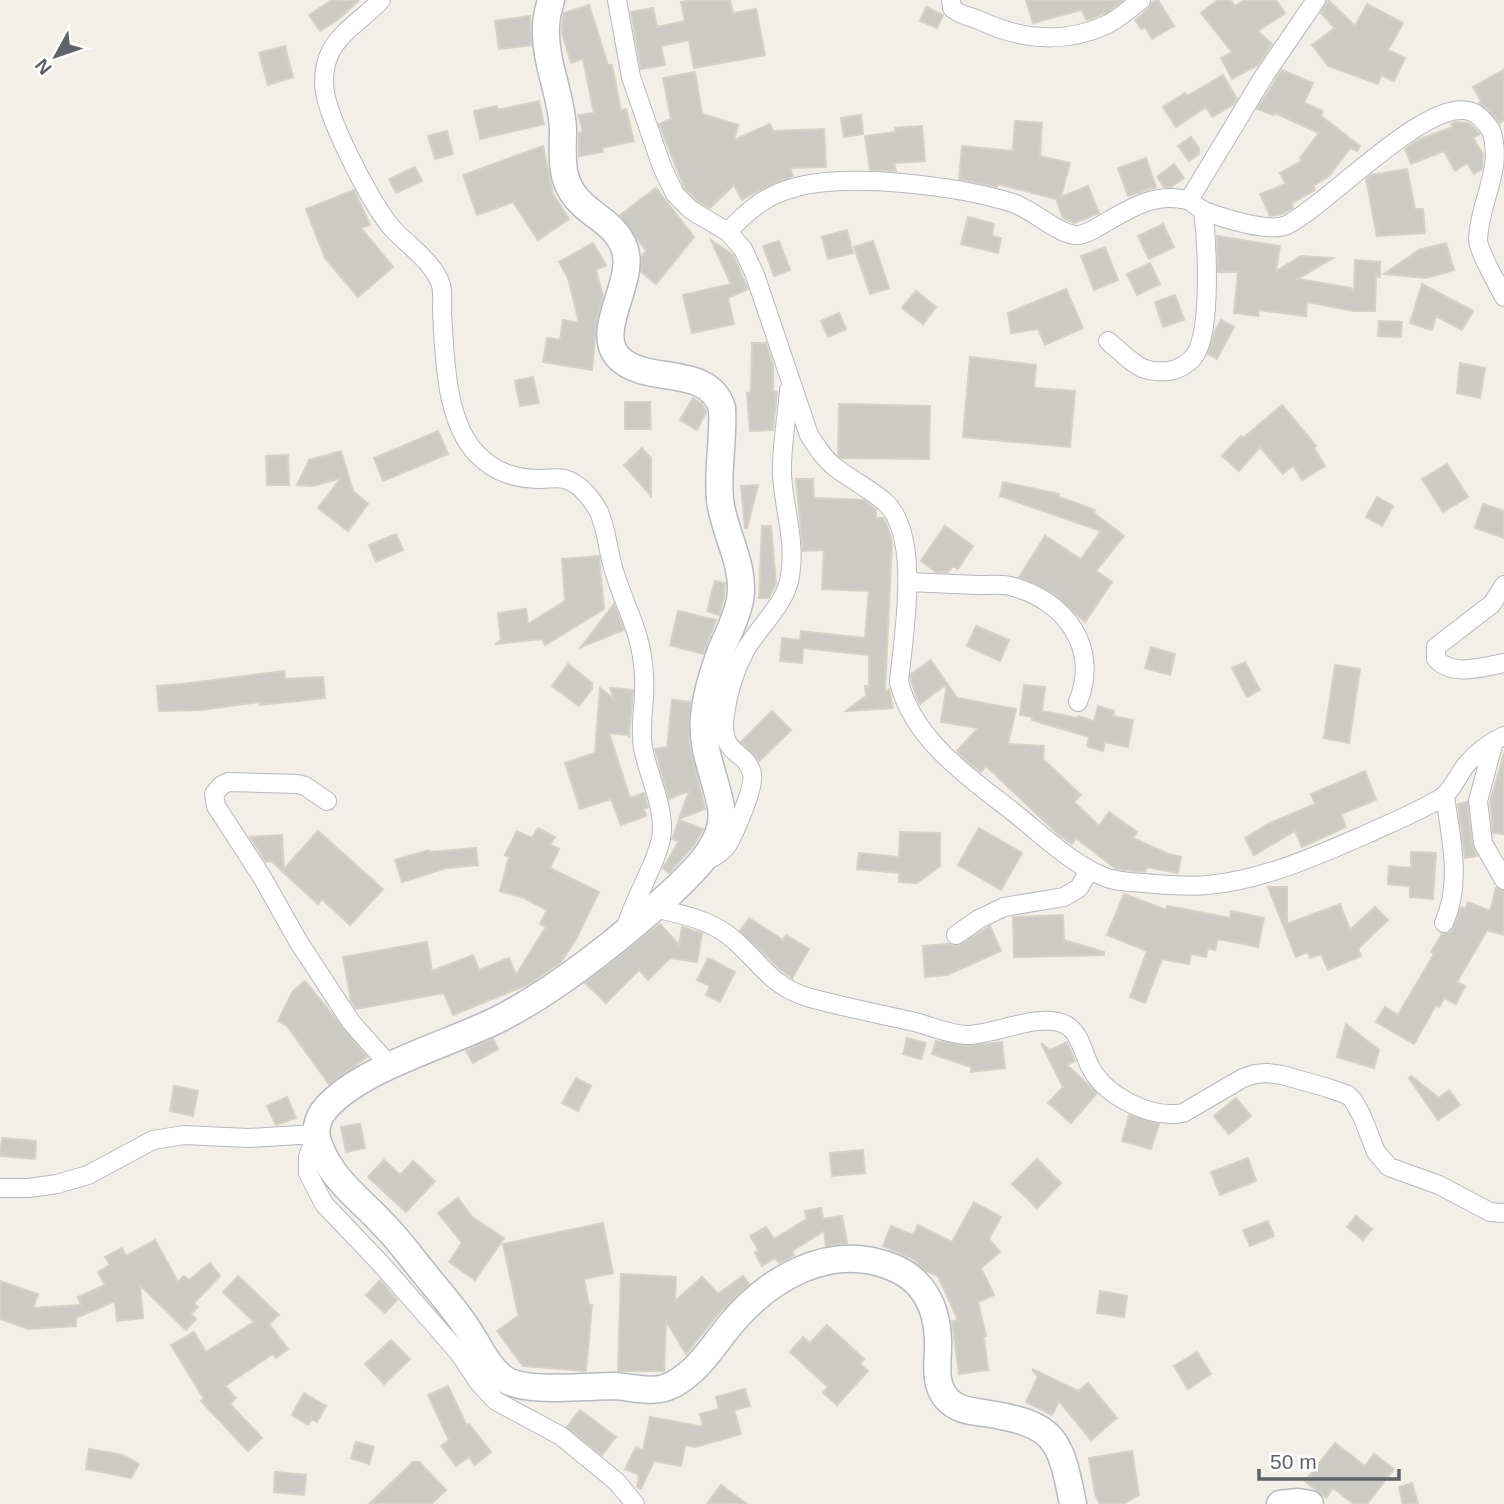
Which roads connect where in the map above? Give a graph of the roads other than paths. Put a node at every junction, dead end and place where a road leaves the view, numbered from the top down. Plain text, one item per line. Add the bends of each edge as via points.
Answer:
1 (381, 0) edge
2 (551, 0) edge
3 (617, 0) edge
4 (951, 0) edge
5 (1142, 0) edge
6 (1316, 0) edge
7 (1196, 205) junction
8 (728, 232) junction
9 (1504, 297) edge
10 (1108, 341) dead end
11 (790, 380) junction
12 (908, 582) junction
13 (1504, 584) edge
14 (1504, 663) edge
15 (1078, 702) dead end
16 (1499, 738) edge
17 (1445, 796) junction
18 (327, 801) dead end
19 (699, 865) junction
20 (1089, 870) junction
21 (1504, 880) edge
22 (654, 908) junction
23 (1444, 923) dead end
24 (625, 931) junction
25 (956, 935) dead end
26 (390, 1066) junction
27 (316, 1134) junction
28 (0, 1188) edge
29 (1504, 1213) edge
30 (468, 1329) junction
31 (479, 1383) junction
32 (635, 1504) edge
33 (1073, 1504) edge
34 (1280, 1504) edge
35 (1310, 1504) edge

1 - 24 street via 331,50 324,85 333,117 380,214 440,282 449,381 465,441 506,474 526,479 563,478 590,498 599,513 641,644 643,746 663,830
2 - 19 street via 547,45 559,97 566,178 578,200 615,232 627,257 611,325 612,348 625,363 703,385 713,391 722,408 719,494 741,586 704,715 704,744 722,812 720,831
3 - 8 street via 631,77 662,167 691,210
4 - 5 street via 952,8 963,16 1008,33 1045,39 1108,24
6 - 7 street via 1264,76
7 - 8 street via 1159,198 1142,202 1077,235 1014,203 954,189 816,183 767,198
7 - 9 street via 1264,227 1284,226 1432,118 1470,111 1493,133 1503,157 1478,242
7 - 10 street via 1207,236 1206,310 1196,354 1175,370 1156,373 1140,367
8 - 11 street via 743,249 755,275
11 - 12 street via 808,435 821,454 888,505 897,520
11 - 19 street via 782,460 790,577 740,661 725,716 726,742 750,767 753,777 729,842 718,855
12 - 15 street via 1007,586 1031,593 1059,612 1076,633 1087,665
12 - 20 street via 899,682 920,726 950,761
13 - 14 street via 1492,604 1436,648 1436,659 1451,669
16 - 17 street via 1467,764
16 - 21 street via 1478,801 1483,843
17 - 20 street via 1334,848 1247,879 1171,886 1119,881
17 - 23 street via 1454,846 1451,905
18 - 26 street via 290,782 228,782 214,794 216,806 351,1022
19 - 22 street
20 - 25 street via 1079,888 1064,897 1004,907
22 - 24 street
22 - 29 street via 718,928 762,970 804,996 950,1034 980,1034 1049,1020 1065,1024 1078,1037 1100,1081 1126,1101 1161,1113 1183,1113 1255,1074 1294,1078 1341,1093 1353,1100 1376,1152 1389,1167 1439,1185 1490,1212
24 - 26 street via 537,997
26 - 27 street via 340,1095 318,1119
27 - 28 street via 184,1135 153,1140 88,1175 29,1188
27 - 30 street via 326,1161 344,1186 382,1222
27 - 31 street via 308,1173 324,1204 434,1324
30 - 31 street
30 - 33 street via 495,1369 511,1382 554,1388 660,1390 689,1374 745,1309 801,1269 837,1259 890,1266 907,1274 928,1296 937,1324 937,1374 946,1398 966,1410 1020,1420 1045,1433 1061,1453
31 - 32 street via 496,1401 561,1436 617,1482
34 - 35 street

